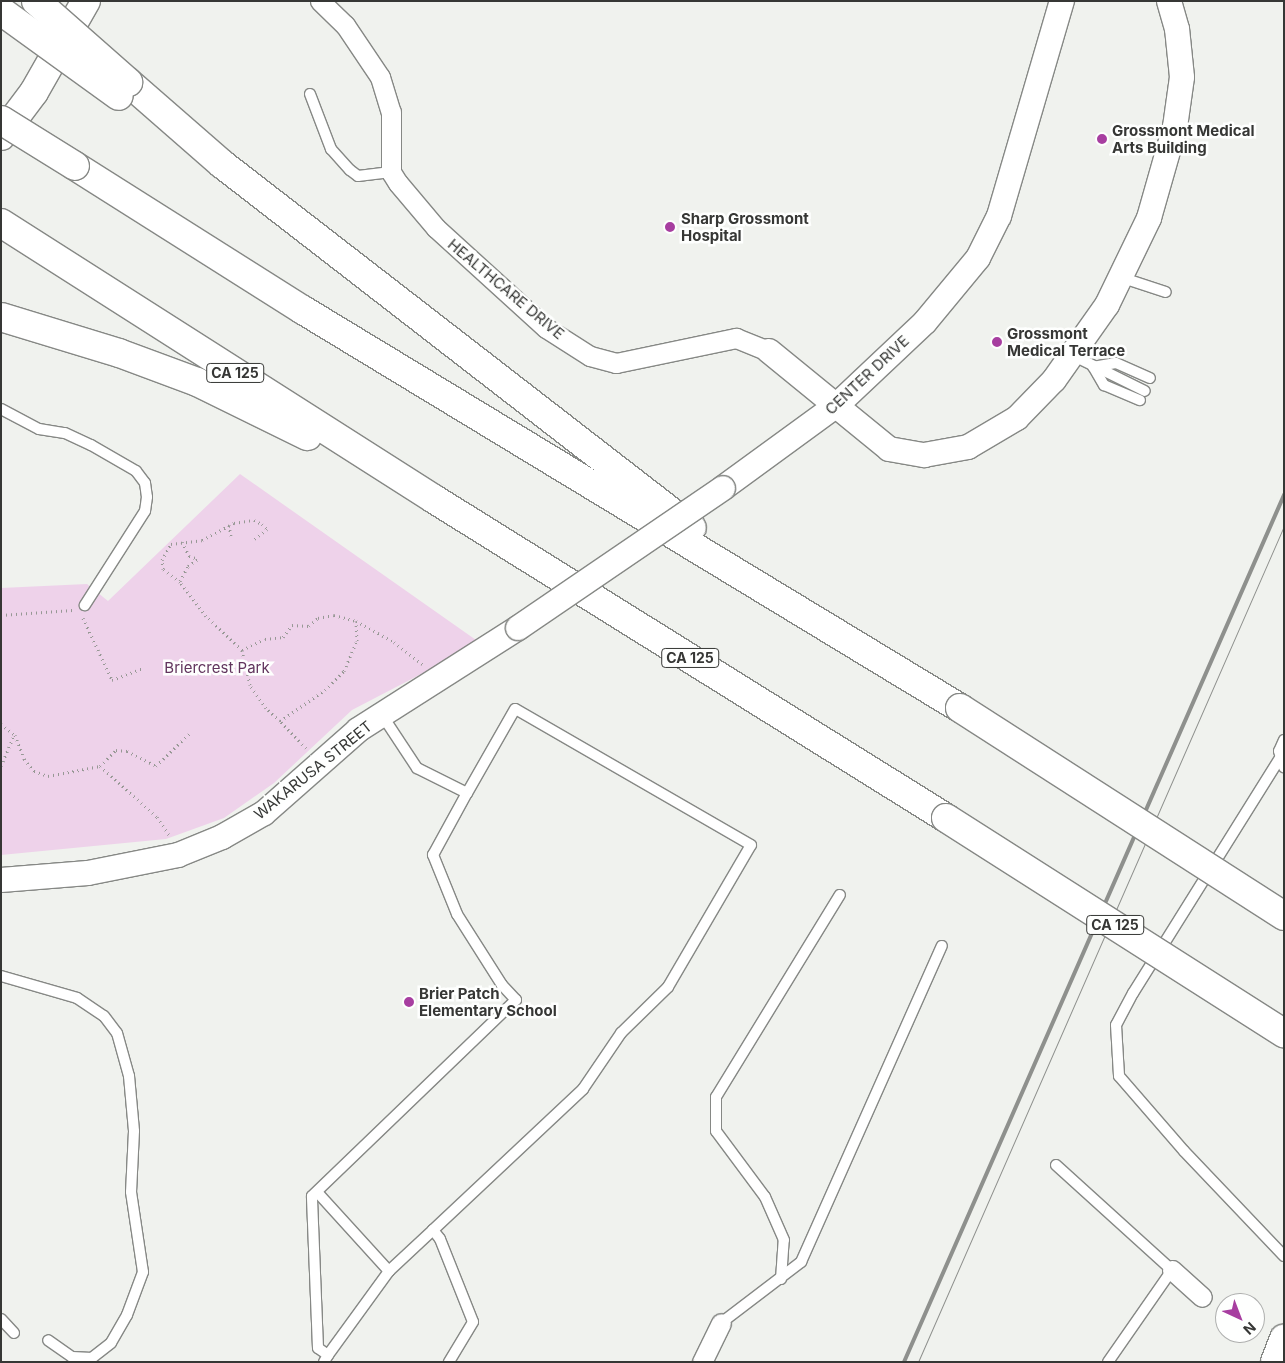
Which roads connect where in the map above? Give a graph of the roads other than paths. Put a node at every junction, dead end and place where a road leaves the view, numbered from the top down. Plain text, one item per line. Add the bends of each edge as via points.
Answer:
1 (36, 1) edge
2 (86, 1) edge
3 (320, 1) edge
4 (1062, 1) edge
5 (1169, 1) edge
6 (1, 11) edge
7 (124, 89) junction
8 (310, 94) dead end
9 (1, 120) edge
10 (1, 136) edge
11 (391, 172) junction
12 (1, 223) edge
13 (1120, 278) junction
14 (1166, 292) dead end
15 (1, 298) edge
16 (1, 317) edge
17 (769, 351) joint
18 (119, 353) junction
19 (1072, 355) junction
20 (1093, 367) junction
21 (1150, 378) dead end
22 (1142, 396) dead end
23 (837, 405) junction
24 (1, 409) edge
25 (434, 499) junction
26 (786, 602) junction
27 (85, 605) dead end
28 (518, 628) joint
29 (382, 714) junction
30 (1284, 740) edge
31 (1282, 762) edge
32 (467, 793) junction
33 (1, 880) edge
34 (840, 895) dead end
35 (1284, 916) edge
36 (942, 946) dead end
37 (1, 976) edge
38 (1284, 1033) edge
39 (1056, 1165) dead end
40 (316, 1192) junction
41 (433, 1230) junction
42 (1284, 1256) edge
43 (1172, 1270) junction
44 (388, 1271) junction
45 (781, 1279) junction
46 (1202, 1297) dead end
47 (1, 1319) edge
48 (721, 1323) joint
49 (14, 1333) dead end
50 (1284, 1339) edge
51 (48, 1340) dead end
52 (326, 1358) edge
53 (449, 1362) edge
54 (702, 1362) edge
55 (1108, 1362) edge
56 (1276, 1362) edge

1 - 7 main road, bridge
2 - 10 main road via 34,92
3 - 11 street via 345,25 380,77 392,112
4 - 23 street, CENTER DRIVE via 999,216 978,258 925,322
5 - 13 street, HEALTHCARE DRIVE via 1178,29 1182,77 1176,127 1149,218
6 - 7 main road, bridge
7 - 26 main road
8 - 11 lane via 331,149 350,170 358,176
9 - 26 main road, bridge via 310,315
11 - 17 street, HEALTHCARE DRIVE via 436,228 546,328 590,356 616,363 736,338
12 - 25 main road, CA 125
13 - 14 lane
13 - 19 street, HEALTHCARE DRIVE via 1107,305
15 - 18 main road
16 - 18 main road
17 - 23 street, HEALTHCARE DRIVE
18 - 25 main road via 197,382
19 - 20 lane
19 - 23 street, HEALTHCARE DRIVE via 1054,380 1017,418 968,448 924,455 889,449
20 - 21 lane via 1116,363
20 - 22 lane via 1104,385
23 - 28 street, CENTER DRIVE, bridge via 723,488
24 - 27 lane via 39,429 65,433 91,445 136,471 145,483 145,511
25 - 38 main road, CA 125, bridge
26 - 35 main road, bridge via 960,708
28 - 29 street, WAKARUSA STREET
29 - 32 lane via 417,768
29 - 33 street, WAKARUSA STREET via 264,813 222,837 178,855 88,874
30 - 31 lane
31 - 42 lane via 1133,993 1116,1025 1119,1076 1184,1151
32 - 40 lane via 433,855 457,914 502,985 516,1000
32 - 41 lane via 515,709 751,845 668,987 621,1033 583,1089
34 - 45 lane via 716,1097 716,1131 765,1197 784,1240
36 - 45 lane via 801,1262
37 - 51 lane via 77,998 104,1016 118,1033 129,1076 134,1131 131,1192 142,1272 127,1315 111,1343 92,1358 72,1357
39 - 43 lane
40 - 44 lane
40 - 52 lane via 312,1196 318,1348
41 - 44 lane
41 - 53 lane via 440,1239 473,1322
43 - 46 street
43 - 55 lane
44 - 52 lane
45 - 48 lane
47 - 49 lane
48 - 54 street
50 - 56 main road

